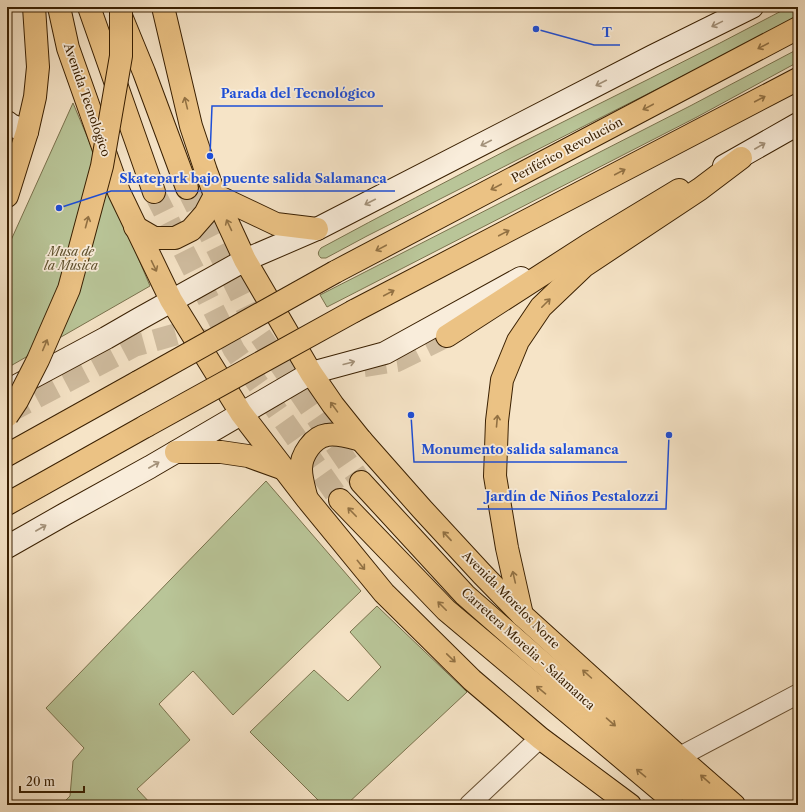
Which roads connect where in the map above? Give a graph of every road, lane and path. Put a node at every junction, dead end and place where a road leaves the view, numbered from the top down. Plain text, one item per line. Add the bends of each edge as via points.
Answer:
1 (34, 7) edge
2 (59, 7) edge
3 (89, 7) edge
4 (118, 7) edge
5 (121, 7) edge
6 (163, 7) edge
7 (752, 7) edge
8 (798, 28) edge
9 (798, 79) edge
10 (7, 122) edge
11 (798, 124) edge
12 (27, 132) junction
13 (741, 158) junction
14 (187, 188) tunnel mouth
15 (679, 190) junction
16 (154, 192) tunnel mouth
17 (215, 195) junction
18 (7, 196) edge
19 (135, 228) junction
20 (317, 230) junction
21 (245, 260) junction
22 (171, 300) junction
23 (447, 336) tunnel mouth
24 (311, 373) junction
25 (7, 392) edge
26 (241, 413) junction
27 (7, 416) edge
28 (361, 440) junction
29 (176, 452) junction
30 (7, 455) edge
31 (284, 469) junction
32 (361, 482) tunnel mouth
33 (307, 498) junction
34 (340, 500) tunnel mouth
35 (7, 504) edge
36 (7, 547) edge
37 (522, 615) junction
38 (798, 694) edge
39 (540, 738) junction
40 (679, 757) junction
41 (671, 799) dead end
42 (469, 805) edge
43 (630, 805) edge
44 (705, 805) edge
45 (734, 805) edge

1 - 12 main road via 38,67 35,97
2 - 19 main road, Avenida Tecnológico via 68,48 118,192
3 - 16 main road
4 - 14 main road
27 -> 5 main road, bridge via 38,360 69,289 102,166 121,56
17 -> 6 main road via 192,126
7 -> 20 main road
8 -> 30 main road, Periférico Revolución, bridge via 335,272
35 -> 9 main road, bridge via 354,311
10 - 12 main road
13 -> 11 main road
12 - 18 main road
13 - 15 main road
37 -> 13 main road via 495,476 497,421 502,380 518,341 541,307 584,266 700,189
15 - 23 main road
24 -> 15 main road via 385,353
17 - 19 main road via 205,214 191,230 174,238 154,238
17 - 20 main road via 276,224
21 -> 17 main road
19 -> 22 main road, Avenida Tecnológico
20 - 21 main road
21 - 22 main road
21 - 24 main road, Avenida Morelos Norte
22 - 25 main road
22 - 26 main road, Avenida Tecnológico
24 - 26 main road
28 -> 24 main road, Avenida Morelos Norte
26 - 29 main road
26 - 31 main road
28 - 33 main road via 327,434 308,448 303,457 301,470
37 -> 28 main road, Avenida Morelos Norte
29 - 31 main road via 221,452 248,456
36 -> 29 main road
31 - 33 main road
32 -> 44 main road, Carretera Morelia - Salamanca via 465,595
33 -> 39 main road via 384,593 472,680
41 -> 34 main road, Carretera Morelia - Salamanca via 446,610
40 -> 37 main road, Avenida Morelos Norte
38 - 40 street
39 - 42 street
39 - 43 main road
45 -> 40 main road, Avenida Morelos Norte

